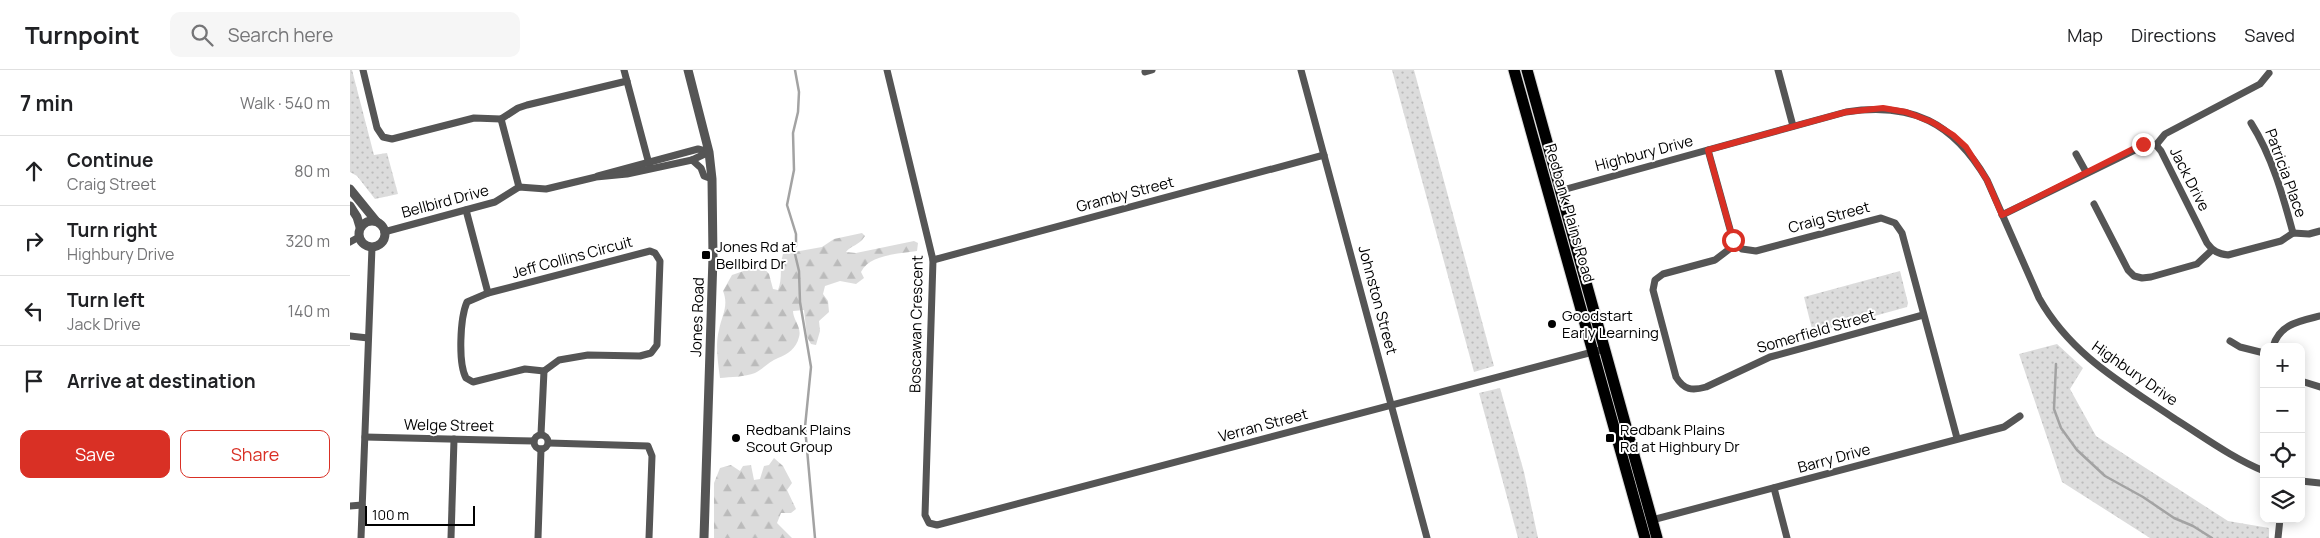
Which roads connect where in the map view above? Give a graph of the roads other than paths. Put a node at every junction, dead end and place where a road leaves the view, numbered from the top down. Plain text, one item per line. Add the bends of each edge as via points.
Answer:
1 (363, 70) edge
2 (624, 70) edge
3 (688, 70) edge
4 (887, 70) edge
5 (1301, 70) edge
6 (1514, 70) edge
7 (1527, 70) edge
8 (1778, 70) edge
9 (2269, 73) dead end
10 (627, 81) junction
11 (501, 119) junction
12 (2251, 123) dead end
13 (1793, 126) junction
14 (2156, 145) junction
15 (1708, 150) junction
16 (708, 152) junction
17 (2076, 154) dead end
18 (1324, 155) junction
19 (692, 160) junction
20 (648, 161) junction
21 (651, 169) junction
22 (2086, 172) junction
23 (596, 177) junction
24 (712, 179) junction
25 (519, 187) junction
26 (350, 188) edge
27 (1562, 190) junction
28 (1548, 193) junction
29 (2094, 204) dead end
30 (350, 206) edge
31 (466, 210) junction
32 (2002, 215) junction
33 (376, 221) junction
34 (360, 227) junction
35 (2320, 231) edge
36 (384, 232) junction
37 (2293, 234) junction
38 (359, 237) junction
39 (350, 242) edge
40 (1736, 244) junction
41 (372, 247) junction
42 (2212, 250) junction
43 (934, 260) junction
44 (488, 293) junction
45 (1923, 315) junction
46 (2320, 316) edge
47 (350, 336) edge
48 (368, 338) junction
49 (2230, 341) dead end
50 (2275, 343) edge
51 (1598, 350) junction
52 (2260, 352) edge
53 (544, 371) junction
54 (2305, 382) edge
55 (2320, 388) edge
56 (1392, 405) junction
57 (2020, 416) dead end
58 (541, 434) junction
59 (365, 437) junction
60 (1956, 438) junction
61 (454, 439) junction
62 (534, 441) junction
63 (548, 442) junction
64 (541, 449) junction
65 (2260, 469) edge
66 (2305, 482) edge
67 (2320, 484) edge
68 (1774, 488) junction
69 (362, 505) junction
70 (350, 506) edge
71 (1652, 520) junction
72 (929, 523) joint
73 (2280, 523) edge
74 (361, 538) edge
75 (451, 538) edge
76 (538, 538) edge
77 (649, 538) edge
78 (704, 538) edge
79 (1427, 538) edge
80 (1645, 538) edge
81 (1657, 538) edge
82 (1787, 538) edge
83 (2278, 538) edge

1 - 11 street via 377,128 383,137 392,139 474,118
2 - 10 street
3 - 16 street, Jones Road
4 - 43 street, Boscawan Crescent
5 - 18 street, Johnston Street
6 - 28 main road, Redbank Plains Road
7 - 27 main road, Redbank Plains Road
8 - 13 street
9 - 14 street via 2260,84 2165,134
10 - 11 street via 526,105
10 - 20 street
11 - 25 street
12 - 37 street, Patricia Place via 2260,137
13 - 15 street, Highbury Drive
13 - 32 street, Highbury Drive via 1876,108 1906,112 1932,122 1966,147 1987,180
14 - 22 street, Jack Drive via 2143,144
14 - 42 street, Jack Drive
15 - 27 street, Highbury Drive
15 - 40 street
16 - 19 street
16 - 20 street via 698,149
16 - 24 street, Jones Road
17 - 22 street
18 - 43 street, Gramby Street
18 - 56 street, Johnston Street
19 - 21 street
19 - 24 street via 704,176
20 - 21 street
20 - 23 street
21 - 23 street
22 - 32 street, Jack Drive
23 - 25 street via 546,189
24 - 78 street, Jones Road
25 - 31 street, Bellbird Drive via 502,200
26 - 33 street
27 - 28 street, Highbury Drive
27 - 51 main road, Redbank Plains Road
28 - 51 main road, Redbank Plains Road
29 - 42 street via 2134,276 2151,277 2197,264
30 - 34 street
31 - 36 street, Bellbird Drive
31 - 44 street
32 - 65 street, Highbury Drive via 2050,316 2079,351 2205,438
33 - 34 street via 365,222
33 - 36 street
34 - 38 street
35 - 37 street
36 - 41 street via 383,240
37 - 42 street via 2281,241 2228,255
38 - 39 street
38 - 41 street
40 - 45 street, Craig Street via 1756,251 1881,218 1895,223 1902,233
40 - 45 street, Somerfield Street via 1715,260 1662,274 1655,280 1654,290 1676,377 1687,388 1706,387 1770,357
41 - 48 street
43 - 72 street, Boscawan Crescent via 925,515
44 - 53 street, Jeff Collins Circuit via 467,302 462,312 462,367 466,378 473,382 525,369
44 - 53 street, Jeff Collins Circuit via 655,252 658,257 657,346 651,353 640,356 588,355 559,360
45 - 60 street, Craig Street
46 - 50 street via 2280,331
47 - 48 street
48 - 59 street
49 - 52 street via 2240,348
51 - 56 street, Verran Street
51 - 71 main road, Redbank Plains Road
51 - 80 main road, Redbank Plains Road
53 - 58 street
54 - 55 street
56 - 72 street, Verran Street via 937,525
56 - 79 street, Johnston Street
57 - 60 street, Barry Drive via 2004,427
58 - 62 street
58 - 63 street
59 - 61 street, Welge Street
59 - 69 street
60 - 68 street, Barry Drive
61 - 62 street, Welge Street
61 - 75 street
62 - 64 street via 535,446
63 - 64 street
63 - 77 street via 648,446 652,456
64 - 76 street
66 - 67 street
68 - 71 street, Barry Drive
68 - 82 street
69 - 70 street
69 - 74 street
71 - 81 main road, Redbank Plains Road
73 - 83 street

